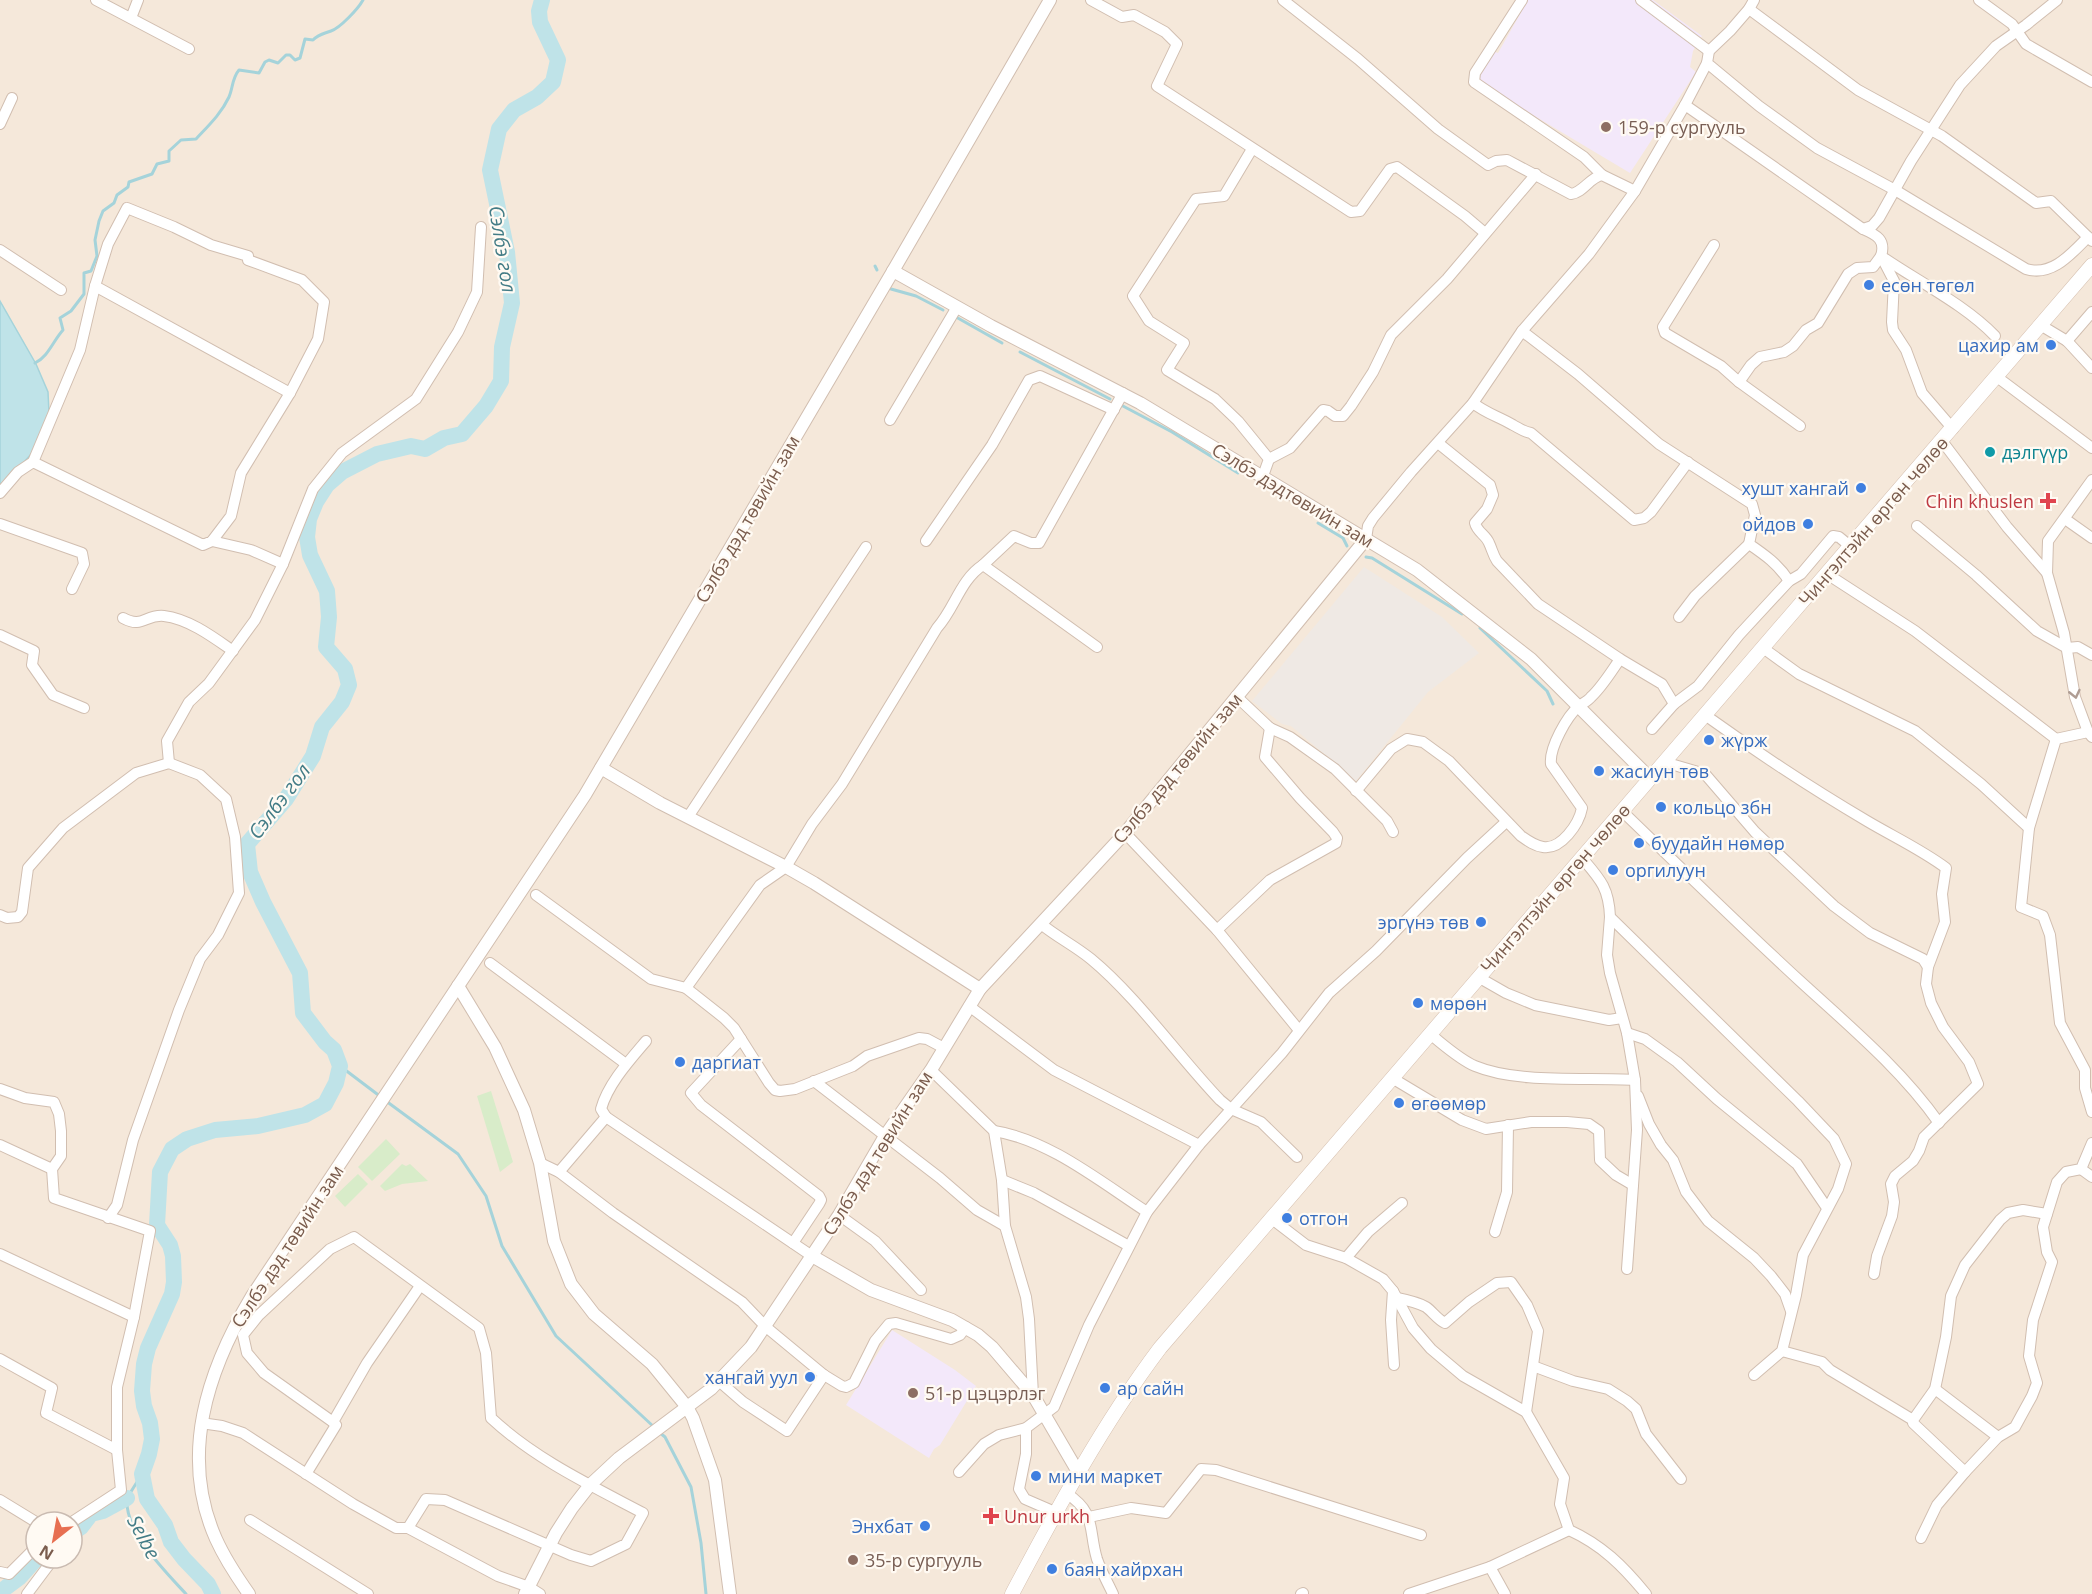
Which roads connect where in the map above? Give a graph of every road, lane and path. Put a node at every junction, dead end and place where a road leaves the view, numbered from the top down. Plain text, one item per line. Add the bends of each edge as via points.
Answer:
1 (96, 0) edge
2 (138, 0) edge
3 (1050, 0) edge
4 (1091, 0) edge
5 (1283, 0) edge
6 (1522, 0) edge
7 (1641, 0) edge
8 (1979, 0) edge
9 (2057, 0) edge
10 (1751, 5) edge
11 (131, 18) junction
12 (2015, 31) junction
13 (189, 49) dead end
14 (1709, 51) junction
15 (1707, 63) junction
16 (2092, 82) edge
17 (12, 98) dead end
18 (1685, 105) junction
19 (0, 124) edge
20 (1930, 130) junction
21 (1252, 149) junction
22 (1536, 174) junction
23 (1602, 175) junction
24 (1635, 190) junction
25 (1895, 190) junction
26 (482, 227) dead end
27 (1863, 229) junction
28 (1485, 233) junction
29 (2090, 239) edge
30 (1714, 245) dead end
31 (0, 250) edge
32 (1881, 256) junction
33 (2092, 265) edge
34 (893, 271) junction
35 (96, 286) junction
36 (61, 291) dead end
37 (957, 307) junction
38 (2092, 312) edge
39 (2042, 326) junction
40 (1522, 331) junction
41 (1995, 336) dead end
42 (2067, 341) junction
43 (2092, 368) edge
44 (1997, 377) junction
45 (1739, 382) junction
46 (290, 393) junction
47 (1123, 393) junction
48 (1473, 403) junction
49 (1114, 410) junction
50 (890, 420) dead end
51 (1800, 426) dead end
52 (1953, 429) junction
53 (1942, 441) junction
54 (1438, 443) junction
55 (2092, 447) edge
56 (1269, 459) junction
57 (33, 462) junction
58 (1688, 462) junction
59 (1263, 476) junction
60 (2092, 480) edge
61 (0, 493) edge
62 (2064, 519) junction
63 (0, 524) edge
64 (1917, 526) dead end
65 (2092, 538) edge
66 (1366, 539) junction
67 (212, 541) junction
68 (926, 541) dead end
69 (1749, 544) junction
70 (1850, 546) junction
71 (866, 547) dead end
72 (283, 564) junction
73 (983, 565) junction
74 (2047, 573) junction
75 (1827, 574) junction
76 (1789, 581) junction
77 (72, 589) dead end
78 (1679, 617) dead end
79 (123, 618) dead end
80 (0, 635) edge
81 (1097, 647) dead end
82 (1763, 648) junction
83 (2067, 648) junction
84 (233, 651) junction
85 (2092, 655) edge
86 (1620, 659) junction
87 (1236, 696) junction
88 (1674, 704) junction
89 (1578, 707) junction
90 (84, 708) dead end
91 (1705, 715) junction
92 (1270, 728) junction
93 (1652, 729) dead end
94 (2090, 735) edge
95 (2056, 739) junction
96 (1664, 762) junction
97 (169, 763) junction
98 (601, 768) junction
99 (1650, 778) junction
100 (1356, 790) junction
101 (1622, 811) junction
102 (688, 818) junction
103 (1506, 822) junction
104 (2029, 828) junction
105 (1393, 832) dead end
106 (1125, 833) junction
107 (1582, 858) junction
108 (786, 867) junction
109 (536, 895) dead end
110 (0, 915) edge
111 (1610, 917) junction
112 (1041, 924) junction
113 (1217, 930) junction
114 (490, 963) dead end
115 (1928, 967) junction
116 (1478, 977) junction
117 (458, 986) junction
118 (686, 988) junction
119 (980, 989) junction
120 (969, 1006) junction
121 (1623, 1018) junction
122 (1298, 1029) junction
123 (1627, 1033) junction
124 (1430, 1034) junction
125 (741, 1039) junction
126 (646, 1041) dead end
127 (944, 1048) junction
128 (626, 1064) junction
129 (931, 1070) junction
130 (1392, 1078) junction
131 (814, 1081) junction
132 (1635, 1084) junction
133 (0, 1089) edge
134 (1231, 1109) junction
135 (2092, 1112) edge
136 (606, 1117) junction
137 (1940, 1123) junction
138 (1508, 1125) junction
139 (994, 1131) junction
140 (885, 1136) junction
141 (2092, 1143) edge
142 (0, 1145) edge
143 (1198, 1145) junction
144 (1297, 1157) dead end
145 (540, 1163) junction
146 (52, 1169) junction
147 (2081, 1169) junction
148 (559, 1172) junction
149 (2092, 1177) edge
150 (1002, 1180) junction
151 (1633, 1185) junction
152 (1402, 1203) dead end
153 (1827, 1208) junction
154 (1147, 1212) junction
155 (2047, 1214) junction
156 (840, 1215) junction
157 (108, 1218) junction
158 (1272, 1219) junction
159 (1005, 1226) junction
160 (1494, 1232) dead end
161 (793, 1243) junction
162 (1129, 1246) junction
163 (0, 1254) edge
164 (812, 1256) junction
165 (1346, 1258) junction
166 (1628, 1269) dead end
167 (1874, 1274) dead end
168 (420, 1286) junction
169 (921, 1290) dead end
170 (1395, 1294) junction
171 (1791, 1315) junction
172 (134, 1317) junction
173 (766, 1327) junction
174 (966, 1327) junction
175 (1782, 1351) junction
176 (0, 1359) edge
177 (1394, 1365) dead end
178 (1533, 1366) junction
179 (824, 1375) junction
180 (1754, 1375) dead end
181 (720, 1382) junction
182 (1935, 1389) junction
183 (1034, 1395) junction
184 (687, 1407) junction
185 (1526, 1412) junction
186 (1046, 1414) junction
187 (1912, 1420) junction
188 (333, 1422) junction
189 (201, 1423) junction
190 (1026, 1428) junction
191 (1998, 1437) junction
192 (117, 1450) junction
193 (959, 1472) dead end
194 (1078, 1472) junction
195 (1965, 1472) junction
196 (306, 1474) junction
197 (1681, 1479) dead end
198 (590, 1485) junction
199 (1066, 1493) junction
200 (0, 1500) edge
201 (1055, 1512) junction
202 (84, 1514) edge
203 (24, 1515) edge
204 (1089, 1517) junction
205 (250, 1520) dead end
206 (408, 1528) junction
207 (1569, 1530) junction
208 (1421, 1535) dead end
209 (1921, 1538) dead end
210 (550, 1546) junction
211 (24, 1559) edge
212 (1490, 1567) junction
213 (45, 1570) edge
214 (0, 1572) edge
215 (531, 1592) edge
216 (27, 1594) edge
217 (249, 1594) edge
218 (368, 1594) edge
219 (730, 1594) edge
220 (1012, 1594) edge
221 (1113, 1594) edge
222 (1409, 1594) edge
223 (1505, 1594) edge
224 (1646, 1594) edge

1 - 11 street
2 - 11 street
3 - 34 street, Сэлбэ дэд төвийн зам
4 - 21 street via 1122,17 1134,15 1165,32 1177,44 1157,86
5 - 22 street via 1438,129 1488,165 1507,160
6 - 23 street via 1474,73 1474,82 1584,157
7 - 14 street
8 - 12 street via 2012,24
9 - 12 street
10 - 14 street
10 - 20 street via 1858,90
11 - 13 street
12 - 16 street via 2026,44
12 - 20 street via 1960,85
14 - 15 street
15 - 18 street
15 - 25 street via 1817,148
17 - 19 street
18 - 24 street
18 - 27 street
20 - 25 street
20 - 29 street via 2036,203 2051,201
21 - 28 street via 1351,212 1360,211 1390,169 1397,166
21 - 56 street via 1224,196 1196,199 1133,296 1149,321 1184,344 1167,370 1215,399
22 - 23 street via 1571,194
22 - 28 street
23 - 24 street
24 - 40 street via 1589,254
25 - 27 street via 1879,218
25 - 29 street via 2032,271 2057,266
26 - 72 street via 477,292 458,332 416,399 342,453 313,489
27 - 32 street via 1882,241
28 - 56 street via 1392,335 1343,416 1323,410 1290,448
30 - 45 street via 1663,327 1665,333 1721,366
31 - 36 street
32 - 41 street via 1986,326
32 - 45 street via 1872,267 1857,268 1848,274 1818,323 1793,346 1760,357
32 - 52 street via 1894,281 1893,330 1906,350 1922,393
33 - 39 main road, Чингэлтэйн өргөн чөлөө
34 - 37 street, Сэлбэ дэдтөвийн зам
34 - 98 street, Сэлбэ дэд төвийн зам
35 - 46 street
35 - 46 street via 108,244 127,208 302,280 324,302 318,339
35 - 57 street via 80,350
37 - 47 street, Сэлбэ дэдтөвийн зам
37 - 50 street
38 - 42 street
39 - 42 street
39 - 44 main road, Чингэлтэйн өргөн чөлөө
40 - 48 street
40 - 58 street via 1659,444
42 - 43 street
44 - 52 main road, Чингэлтэйн өргөн чөлөө
44 - 55 street
45 - 51 street
46 - 67 street via 241,473 231,516
47 - 49 street
47 - 59 street, Сэлбэ дэдтөвийн зам
48 - 54 street
48 - 58 street via 1487,414 1531,433 1634,520 1651,512
49 - 68 street via 1040,376 1029,380 992,445
49 - 73 street via 1039,543 1014,536
52 - 53 main road, Чингэлтэйн өргөн чөлөө
53 - 70 main road, Чингэлтэйн өргөн чөлөө
53 - 74 street
54 - 66 street via 1373,518
54 - 86 street via 1490,485 1494,495 1475,523 1489,541 1497,561 1538,604
56 - 59 street
57 - 61 street
57 - 67 street via 203,545
58 - 69 street via 1752,504 1755,515
59 - 66 street, Сэлбэ дэдтөвийн зам
60 - 62 street
62 - 65 street
62 - 74 street via 2048,541
63 - 77 street via 82,553 84,564
64 - 83 street via 2037,631
66 - 87 street, Сэлбэ дэд төвийн зам
66 - 89 street, Сэлбэ дэдтөвийн зам via 1417,570 1479,616 1531,659
67 - 72 street via 252,549
69 - 76 street via 1771,559
69 - 78 street
70 - 75 main road, Чингэлтэйн өргөн чөлөө
70 - 76 street via 1833,536 1801,574
71 - 102 street
72 - 84 street via 255,620
73 - 81 street
73 - 108 street via 962,586 842,784
74 - 83 street
75 - 82 main road, Чингэлтэйн өргөн чөлөө
75 - 95 street via 1915,631
76 - 88 street via 1698,686
79 - 84 street via 142,622 163,616 204,632
80 - 90 street via 34,651 32,665 53,695
82 - 91 main road, Чингэлтэйн өргөн чөлөө
82 - 104 street via 1799,674 1916,732
83 - 85 street via 2078,647
83 -> 94 street via 2075,697
84 - 97 street via 189,702 167,741
86 - 88 street via 1662,684
86 - 89 street via 1591,697
87 - 92 street
87 - 106 street, Сэлбэ дэд төвийн зам
88 - 93 street
89 - 99 street, Сэлбэ дэдтөвийн зам
89 - 103 street via 1550,757 1554,771 1582,808 1580,816 1561,842 1542,848
91 - 96 main road, Чингэлтэйн өргөн чөлөө
91 - 115 street via 1760,754 1946,868 1942,894 1945,922
92 - 100 street via 1324,761
92 - 113 street via 1265,757 1333,832 1336,843 1270,880
94 - 95 street
95 - 104 street
96 - 99 main road, Чингэлтэйн өргөн чөлөө
96 - 115 street via 1705,774 1755,832 1834,906 1870,933 1923,959
97 - 110 street via 136,773 63,828 28,868 22,912 18,917
97 - 157 street via 200,774 226,799 235,837 240,890 218,934 200,959 133,1140 117,1205
98 - 102 street
98 - 117 street, Сэлбэ дэд төвийн зам
99 - 101 main road, Чингэлтэйн өргөн чөлөө
100 - 103 street via 1391,749 1407,739 1423,742 1449,761
100 - 105 street
101 - 107 main road, Чингэлтэйн өргөн чөлөө
101 - 137 street via 1898,1073
102 - 108 street
103 - 122 street via 1377,951 1329,993
104 - 135 street via 2021,907 2043,916 2050,935 2060,1023 2085,1070
106 - 112 street, Сэлбэ дэд төвийн зам
106 - 113 street
107 - 111 street via 1603,882
107 - 116 main road, Чингэлтэйн өргөн чөлөө
108 - 118 street via 760,885
108 - 119 street
109 - 118 street via 651,979
111 - 121 street via 1607,955
111 - 153 street via 1834,1139 1846,1164
112 - 119 street, Сэлбэ дэд төвийн зам
112 - 134 street via 1090,959 1118,986
113 - 122 street
114 - 128 street
115 - 137 street via 1926,984 1931,1003 1942,1028 1969,1062 1978,1084
116 - 121 street via 1535,1005 1609,1020
116 - 124 main road, Чингэлтэйн өргөн чөлөө
117 - 145 street via 508,1072
117 - 189 street, Сэлбэ дэд төвийн зам via 241,1314 220,1357
118 - 125 street via 724,1018
119 - 120 street, Сэлбэ дэд төвийн зам
120 - 127 street, Сэлбэ дэд төвийн зам
120 - 143 street via 1054,1070
121 - 123 street
122 - 134 street via 1282,1053
123 - 132 street
123 - 153 street via 1645,1039 1677,1062 1797,1164
124 - 130 main road, Чингэлтэйн өргөн чөлөө
124 - 132 street via 1456,1055 1502,1073
125 - 131 street via 775,1090 795,1089
125 - 161 street via 691,1093 701,1105 819,1196 819,1204
126 - 128 street
127 - 129 street, Сэлбэ дэд төвийн зам
127 - 131 street via 919,1038 867,1056 853,1066
128 - 136 street via 604,1099 601,1109
129 - 139 street
129 - 140 street, Сэлбэ дэд төвийн зам
130 - 138 street via 1462,1120 1486,1129
130 - 158 main road, Чингэлтэйн өргөн чөлөө
131 - 140 street
132 - 151 street
132 - 171 street via 1649,1124 1673,1160 1686,1192 1708,1221 1772,1276 1785,1294
133 - 146 street via 54,1102 59,1114 61,1156
134 - 143 street
134 - 144 street via 1261,1122
136 - 148 street
136 - 161 street
137 - 167 street via 1924,1137 1913,1161 1891,1184 1892,1216
138 - 151 street via 1589,1124 1599,1131 1600,1160 1616,1176
138 - 160 street via 1507,1192
139 - 150 street
139 - 154 street via 1021,1136 1049,1149
140 - 156 street, Сэлбэ дэд төвийн зам
140 - 159 street via 977,1210
141 - 147 street
142 - 146 street
143 - 154 street
145 - 148 street
145 - 184 street via 554,1241 571,1284 594,1314 652,1364
146 - 157 street via 54,1198
147 - 149 street
147 - 155 street via 2066,1172 2057,1182
148 - 173 street via 742,1302
150 - 159 street
150 - 162 street via 1034,1193
151 - 166 street
152 - 165 street via 1368,1232
153 - 171 street via 1803,1255
154 - 162 street
155 - 182 street via 2023,1210 2008,1214 1965,1265 1951,1296
155 - 191 street via 2043,1227 2052,1262 2033,1320 2029,1356 2037,1383 2015,1427
156 - 164 street, Сэлбэ дэд төвийн зам
156 - 169 street via 875,1241
157 - 172 street via 150,1232
158 - 165 street via 1306,1245
158 - 194 main road, Чингэлтэйн өргөн чөлөө via 1148,1364
159 - 183 street via 1026,1297
161 - 164 street
162 - 186 street via 1054,1407
163 - 172 street
164 - 173 street, Сэлбэ дэд төвийн зам
164 - 174 street, Сэлбэ дэд төвийн зам via 871,1290
165 - 170 street via 1383,1279
168 - 188 street via 367,1363
168 - 188 street via 354,1237 330,1249 243,1335 248,1353 264,1373
168 - 198 street via 478,1328 486,1353 491,1418 508,1435
170 - 177 street via 1391,1320
170 - 178 street via 1427,1308 1445,1323 1497,1283 1511,1282 1538,1331
170 - 185 street via 1413,1328 1431,1349 1463,1376
171 - 175 street
172 - 192 street via 117,1387
173 - 179 street
173 - 181 street, Сэлбэ дэд төвийн зам
174 - 179 street via 951,1339 890,1323 875,1341 854,1383 846,1387
174 - 183 street, Сэлбэ дэд төвийн зам via 992,1347
175 - 180 street
175 - 187 street via 1822,1362
176 - 192 street via 52,1388 46,1413
178 - 185 street
178 - 197 street via 1608,1389 1627,1401 1636,1409 1646,1434
179 - 181 street via 787,1431
181 - 184 street, Сэлбэ дэд төвийн зам
182 - 187 street
182 - 191 street
183 - 186 street, Сэлбэ дэд төвийн зам
184 - 198 street, Сэлбэ дэд төвийн зам
184 - 219 street via 715,1480
185 - 207 street via 1564,1478 1560,1504
186 - 190 street
186 - 194 street, Сэлбэ дэд төвийн зам
187 - 195 street
188 - 196 street via 336,1425
189 - 196 street via 243,1433
189 - 217 street, Сэлбэ дэд төвийн зам via 198,1470 207,1516 222,1551
190 - 193 street via 999,1435 984,1444
190 - 201 street via 1020,1491 1025,1498
191 - 195 street
192 - 202 street via 121,1490
194 - 199 main road, Чингэлтэйн өргөн чөлөө
195 - 209 street via 1937,1505
196 - 206 street via 396,1528
198 - 210 street
198 - 210 street via 643,1514 626,1544 591,1561
199 - 201 main road, Чингэлтэйн өргөн чөлөө
199 - 204 street via 1079,1502
200 - 203 street
201 - 220 main road, Чингэлтэйн өргөн чөлөө
204 - 208 street via 1131,1508 1166,1513 1201,1470 1216,1470
204 - 221 street via 1097,1560
205 - 218 street
206 - 210 street via 426,1499 445,1500
206 - 215 street
207 - 212 street
207 - 224 street via 1608,1553
210 - 215 street
211 - 214 street via 9,1574
212 - 222 street
212 - 223 street
213 - 216 street

